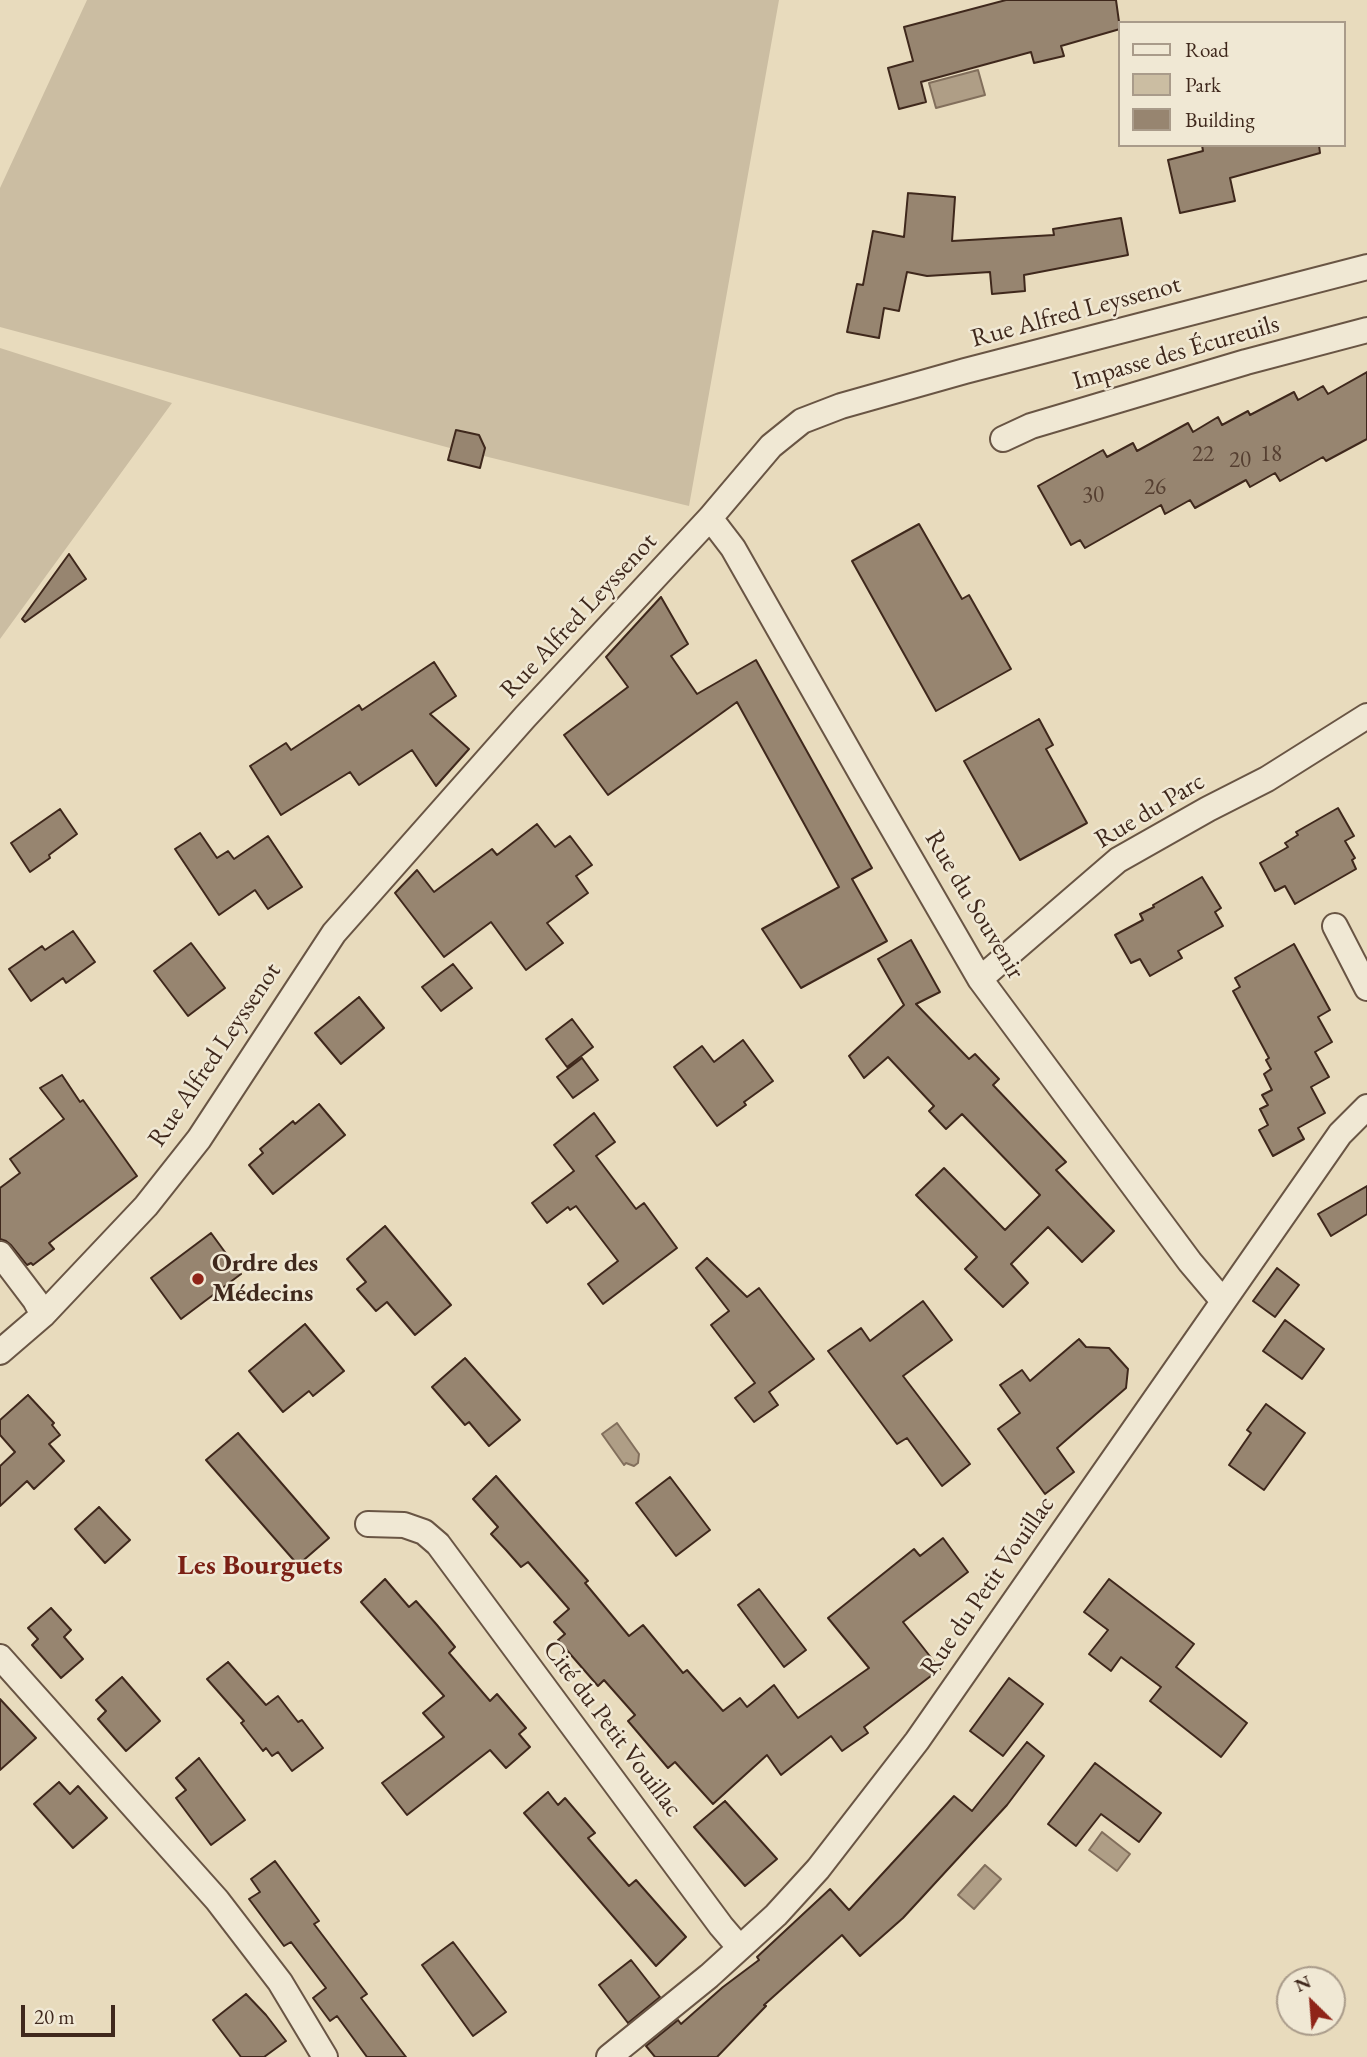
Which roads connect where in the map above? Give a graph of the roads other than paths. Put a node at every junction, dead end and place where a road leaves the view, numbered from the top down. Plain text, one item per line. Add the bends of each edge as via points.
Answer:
1 (1367, 267) edge
2 (1367, 330) edge
3 (1003, 439) dead end
4 (710, 517) junction
5 (1367, 716) edge
6 (1335, 926) dead end
7 (980, 979) junction
8 (1367, 988) edge
9 (1367, 1107) edge
10 (0, 1254) edge
11 (1223, 1301) junction
12 (43, 1315) junction
13 (0, 1352) edge
14 (368, 1524) dead end
15 (0, 1657) edge
16 (740, 1947) junction
17 (326, 2057) edge
18 (609, 2057) edge

1 - 4 street, Rue Alfred Leyssenot via 828,411 802,421 771,446
2 - 3 street, Impasse des Écureuils via 1031,426
4 - 7 street, Rue du Souvenir via 733,548
4 - 12 street, Rue Alfred Leyssenot via 334,933 199,1139 146,1206
5 - 7 street, Rue du Parc via 1266,779 1118,860
6 - 8 street
7 - 11 street, Rue du Souvenir
9 - 11 street, Rue du Petit Vouillac via 1340,1134
10 - 12 street
11 - 16 street, Rue du Petit Vouillac via 917,1741 818,1870
12 - 13 street, Rue Alfred Leyssenot
14 - 16 street, Cité du Petit Vouillac via 404,1525 424,1532 438,1544
15 - 17 street via 217,1900 281,1982
16 - 18 street, Rue du Petit Vouillac

